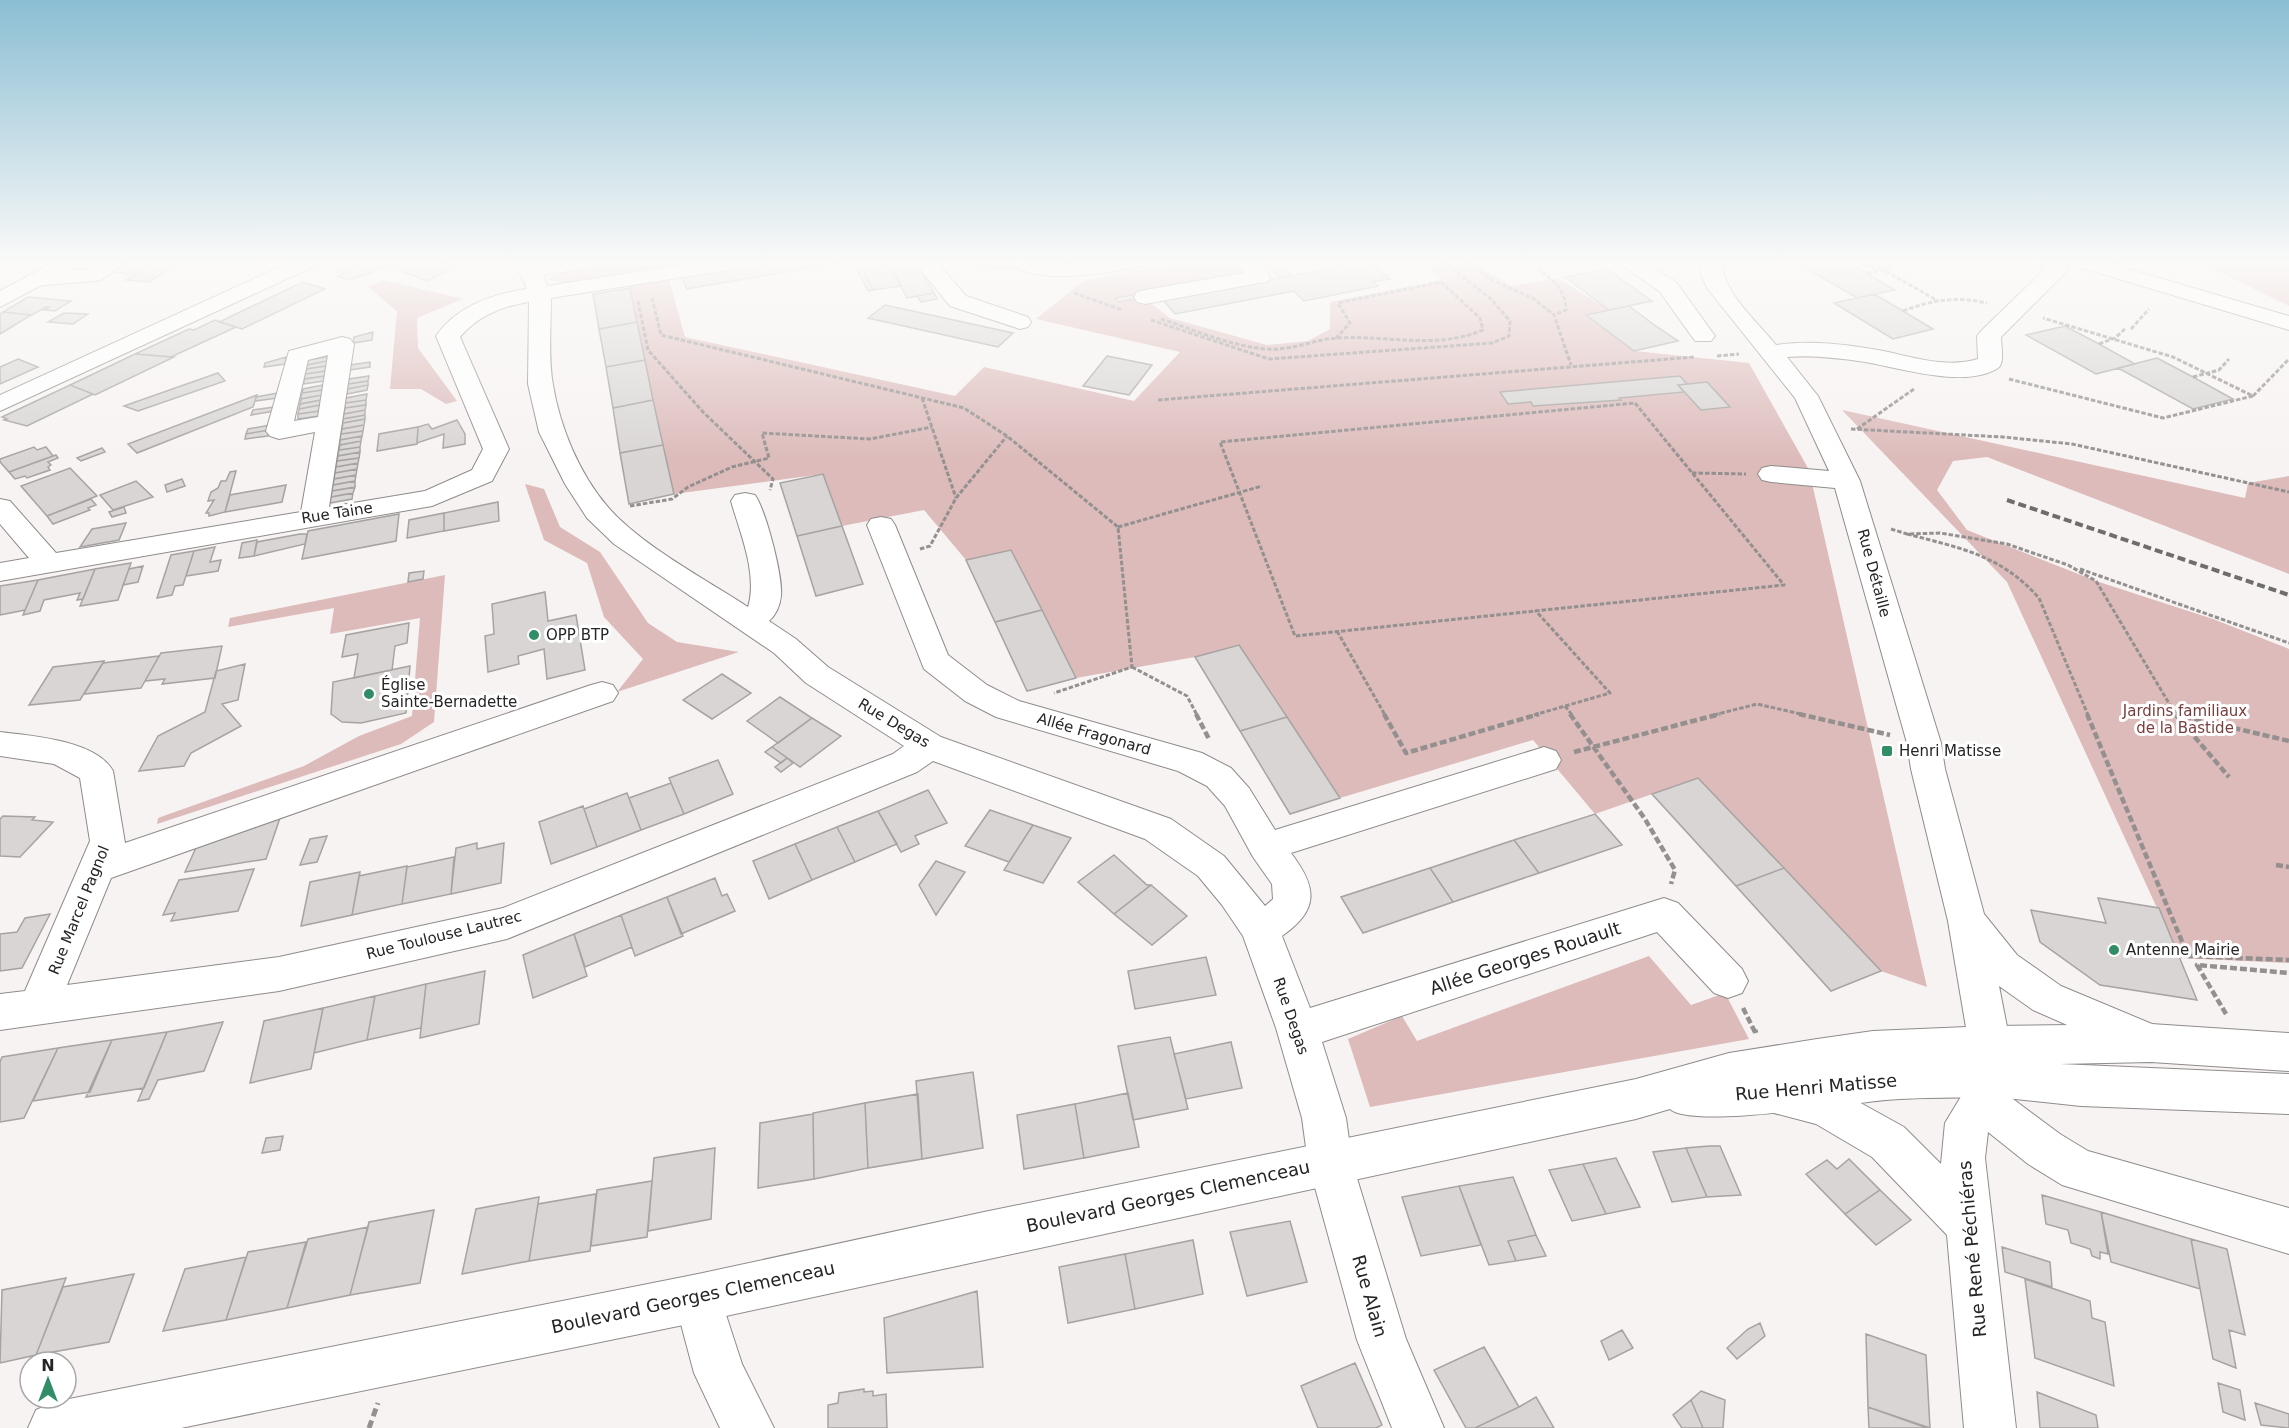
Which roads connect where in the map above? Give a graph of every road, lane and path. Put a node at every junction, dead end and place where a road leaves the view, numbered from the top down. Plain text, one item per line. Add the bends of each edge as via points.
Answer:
1 (168, 327) edge
2 (455, 327) edge
3 (535, 327) edge
4 (645, 327) edge
5 (658, 327) edge
6 (1182, 327) edge
7 (1187, 327) edge
8 (1347, 327) edge
9 (1482, 327) edge
10 (1510, 327) edge
11 (1558, 327) edge
12 (1691, 327) edge
13 (1752, 327) edge
14 (1999, 327) edge
15 (2079, 327) edge
16 (2133, 327) edge
17 (2126, 328) dead end
18 (2131, 329) dead end
19 (1336, 338) junction
20 (2115, 338) junction
21 (2098, 344) dead end
22 (1702, 346) joint
23 (1773, 352) junction
24 (1714, 356) dead end
25 (2289, 358) edge
26 (2229, 359) dead end
27 (1571, 365) junction
28 (1942, 369) junction
29 (1972, 370) junction
30 (2207, 374) junction
31 (2193, 377) dead end
32 (2253, 396) junction
33 (922, 398) junction
34 (1158, 400) dead end
35 (0, 404) edge
36 (330, 422) dead end
37 (932, 427) junction
38 (1856, 429) junction
39 (1824, 431) junction
40 (1007, 436) junction
41 (757, 463) junction
42 (1692, 473) junction
43 (1771, 474) joint
44 (1847, 481) junction
45 (1262, 486) dead end
46 (1238, 492) junction
47 (2289, 492) edge
48 (957, 498) junction
49 (745, 501) dead end
50 (0, 507) edge
51 (597, 512) junction
52 (314, 517) junction
53 (1860, 521) junction
54 (881, 525) dead end
55 (1118, 527) junction
56 (1907, 534) junction
57 (893, 556) junction
58 (50, 564) junction
59 (2068, 565) junction
60 (0, 572) edge
61 (1535, 610) junction
62 (749, 622) junction
63 (1337, 631) junction
64 (2289, 643) edge
65 (1132, 667) junction
66 (602, 693) dead end
67 (1565, 706) junction
68 (1008, 709) junction
69 (2175, 714) junction
70 (2289, 741) edge
71 (1924, 743) junction
72 (0, 744) edge
73 (929, 746) junction
74 (1212, 746) dead end
75 (1594, 747) junction
76 (1544, 760) joint
77 (2229, 777) dead end
78 (1266, 847) junction
79 (2276, 865) dead end
80 (2289, 867) edge
81 (96, 868) junction
82 (1664, 914) junction
83 (1967, 921) junction
84 (1260, 930) junction
85 (2289, 960) edge
86 (2289, 973) edge
87 (1728, 981) dead end
88 (39, 1005) junction
89 (0, 1012) edge
90 (1297, 1028) junction
91 (2151, 1043) junction
92 (2246, 1047) junction
93 (2289, 1052) edge
94 (1990, 1075) junction
95 (1762, 1094) junction
96 (2289, 1094) edge
97 (1636, 1099) junction
98 (1330, 1162) junction
99 (1968, 1223) junction
100 (2289, 1231) edge
101 (698, 1298) junction
102 (54, 1428) edge
103 (748, 1428) edge
104 (1418, 1428) edge
105 (1990, 1428) edge

1 - 35 main road
2 - 52 main road, Rue Taine via 448,336 496,449 483,475 432,498
3 - 51 main road, Rue Degas via 540,384 550,423 578,484
4 - 41 path via 648,350 703,412
5 - 33 path via 661,334
6 - 10 path via 1269,359 1492,343 1509,336
7 - 19 path via 1267,349 1298,349
8 - 19 path
9 - 19 path via 1483,330 1472,336 1430,340
11 - 27 path
12 - 22 main road
13 - 23 main road, Rue Détaille
14 - 29 main road via 1989,336 1989,363
15 - 20 path
16 - 18 path
17 - 20 path
20 - 21 path
20 - 30 path via 2173,357
22 - 27 path
23 - 24 path
23 - 28 main road via 1822,349
23 - 39 main road, Rue Détaille via 1806,396
25 - 32 path
26 - 30 path via 2219,370
27 - 34 path
28 - 29 main road
28 - 38 path
29 - 32 path via 2163,418
30 - 31 path
30 - 32 path
33 - 37 path
33 - 40 path via 964,408
36 - 52 main road
37 - 41 path via 870,439 762,433 769,458
37 - 48 path
38 - 39 path
38 - 47 path via 2072,444
39 - 44 main road, Rue Détaille
40 - 48 path
40 - 55 path
41 - 51 path via 732,467 688,487 672,499
42 - 43 path
42 - 46 path via 1635,403 1220,442
42 - 61 path via 1784,585
43 - 44 main road
44 - 53 main road, Rue Détaille
45 - 46 path
46 - 55 path
46 - 63 path via 1294,636
48 - 57 path via 930,546
49 - 62 main road via 766,586 762,611
50 - 58 main road
51 - 62 main road, Rue Degas via 624,538
52 - 58 main road, Rue Taine
53 - 56 path
53 - 71 main road, Rue Détaille
54 - 57 main road, Allée Fragonard
55 - 65 path
56 - 59 path via 1940,532 1986,540
56 - 85 path via 1996,559 2026,582 2039,598 2188,956
57 - 68 main road, Allée Fragonard via 934,661 976,693
58 - 60 main road, Rue Taine
59 - 64 path
59 - 69 path via 2096,580
61 - 63 path
61 - 67 path via 1610,693
62 - 73 main road, Rue Degas via 785,646 817,675
63 - 67 path via 1406,753
65 - 68 path
65 - 74 path via 1187,696
66 - 81 main road
67 - 75 path
68 - 78 main road, Allée Fragonard via 1190,762 1218,777 1237,797
69 - 70 path
69 - 77 path
71 - 75 path via 1757,704
71 - 83 main road, Rue Détaille
72 - 81 main road, Rue Marcel Pagnol via 61,753 96,771 108,841
73 - 84 main road, Rue Degas via 1158,829 1211,866
73 - 88 main road, Rue Toulouse Lautrec via 905,764 507,923 279,974
75 - 76 path
75 - 82 path via 1645,819 1674,870
76 - 78 main road
78 - 84 main road, Allée Fragonard via 1291,880 1292,903
79 - 80 path
81 - 88 main road, Rue Marcel Pagnol
82 - 87 main road
82 - 90 main road, Allée Georges Rouault via 1321,1024
83 - 91 main road, Rue Détaille via 2004,967 2048,998
83 - 94 main road, Rue Détaille
84 - 90 main road, Rue Degas
86 - 92 path via 2197,965
88 - 89 main road, Rue Toulouse Lautrec
90 - 98 main road, Rue Degas via 1324,1118
91 - 92 main road
91 - 94 main road via 2080,1046
92 - 93 main road
94 - 95 main road, Rue Henri Matisse via 1888,1080
94 - 96 main road via 2081,1086
94 - 97 main road, Rue Henri Matisse via 1873,1050 1729,1072
94 - 99 main road, Rue René Péchiéras via 1967,1123 1963,1158
94 - 100 main road via 2044,1149 2078,1170
95 - 97 main road, Rue Henri Matisse
95 - 99 main road via 1824,1105 1864,1126 1909,1160
97 - 98 main road, Rue Henri Matisse
98 - 101 main road, Boulevard Georges Clemenceau
98 - 104 main road, Rue Alain via 1382,1340
99 - 105 main road, Rue René Péchiéras
101 - 102 main road, Boulevard Georges Clemenceau
101 - 103 main road via 719,1373

